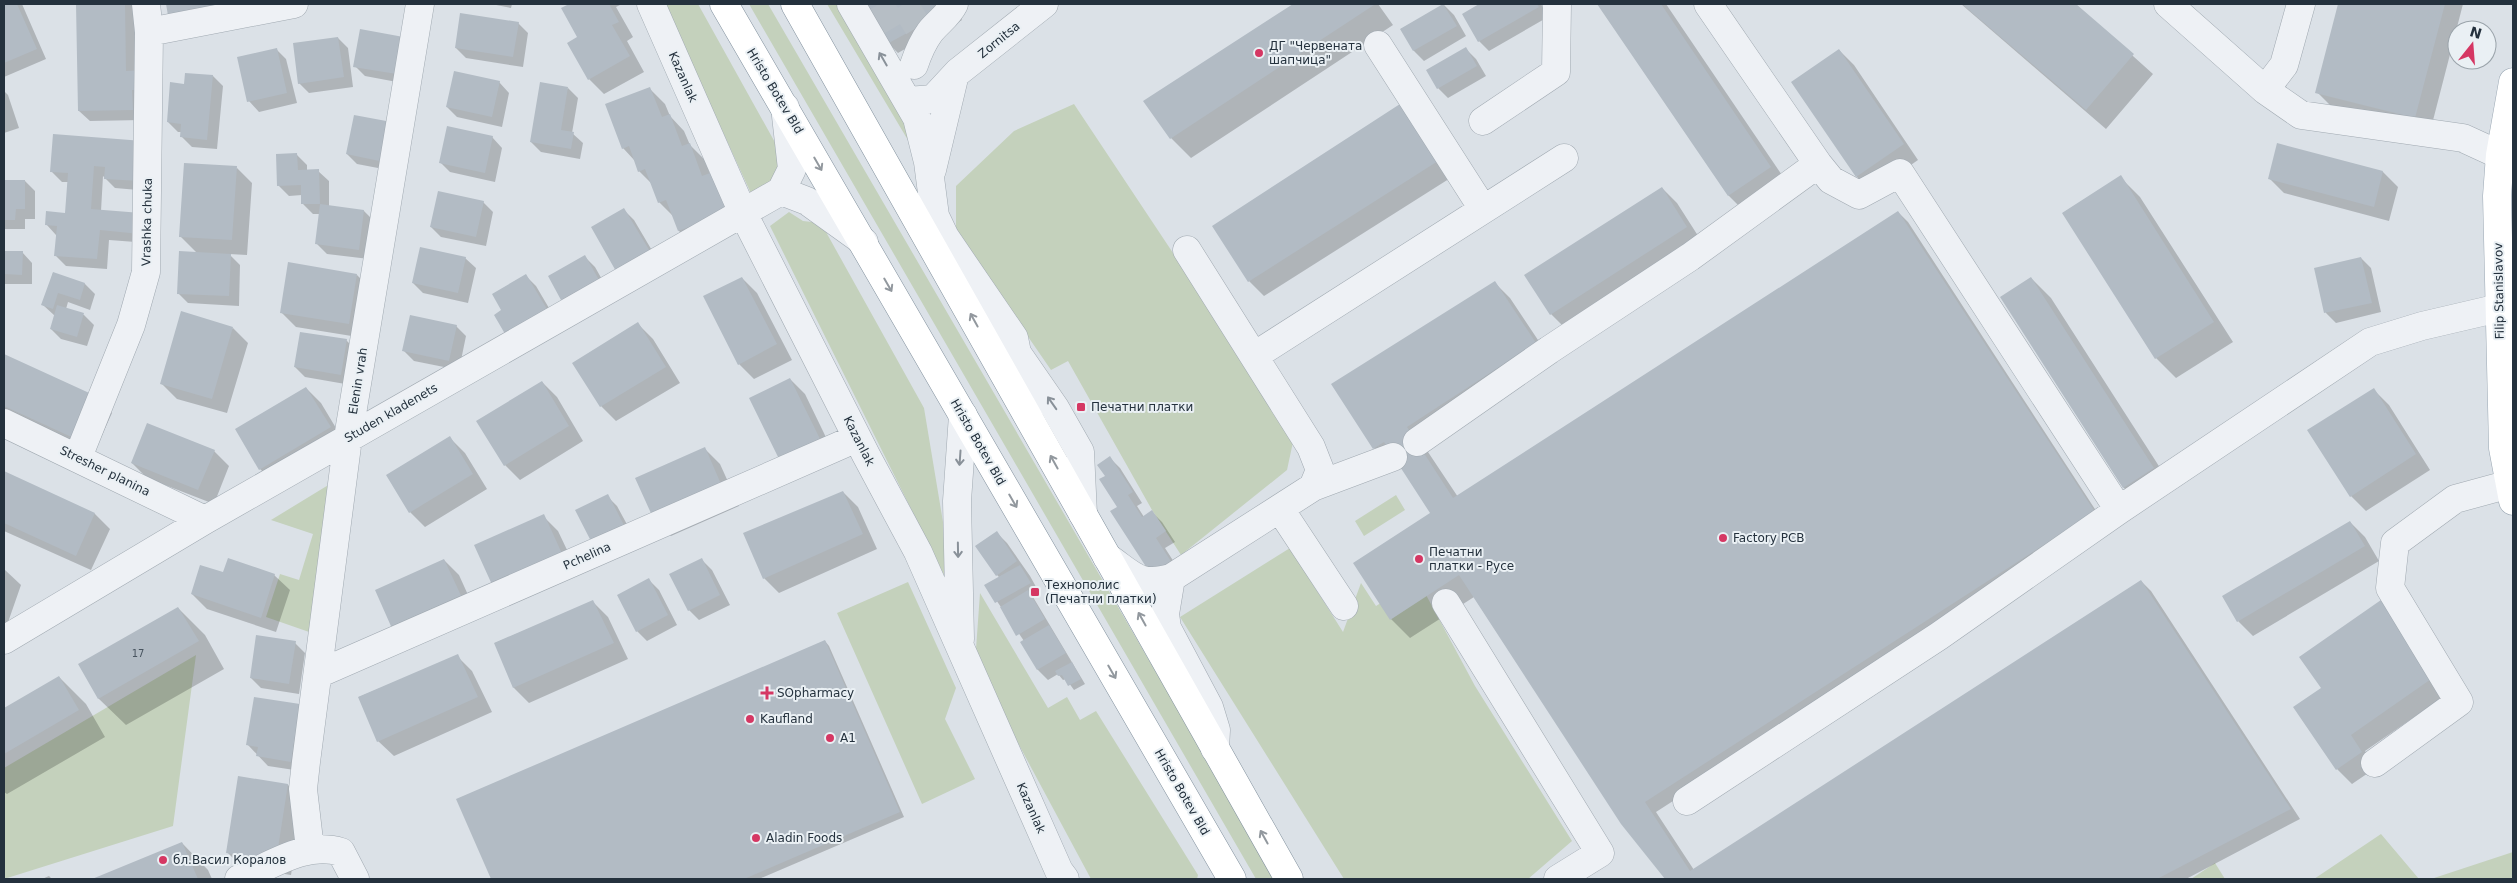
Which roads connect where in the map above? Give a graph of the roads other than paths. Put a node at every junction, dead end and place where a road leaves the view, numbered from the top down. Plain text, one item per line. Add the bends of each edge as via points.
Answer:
1 (146, 4) edge
2 (294, 4) edge
3 (420, 4) edge
4 (651, 4) edge
5 (724, 4) edge
6 (795, 4) edge
7 (851, 4) edge
8 (954, 4) edge
9 (1557, 4) edge
10 (1708, 4) edge
11 (2168, 4) edge
12 (2301, 4) edge
13 (1036, 6) edge
14 (149, 32) junction
15 (920, 44) dead end
16 (1378, 45) dead end
17 (954, 77) junction
18 (2513, 82) edge
19 (2265, 90) junction
20 (908, 101) junction
21 (785, 107) junction
22 (1483, 121) dead end
23 (2500, 155) junction
24 (1564, 158) dead end
25 (1818, 164) junction
26 (930, 180) junction
27 (781, 191) junction
28 (1484, 209) junction
29 (743, 213) junction
30 (929, 239) junction
31 (864, 242) junction
32 (1186, 250) dead end
33 (2499, 308) junction
34 (1254, 356) junction
35 (963, 416) junction
36 (4, 423) edge
37 (348, 438) junction
38 (857, 438) junction
39 (1417, 442) dead end
40 (78, 457) junction
41 (1393, 457) dead end
42 (1313, 487) junction
43 (2512, 492) edge
44 (1280, 509) junction
45 (2119, 510) junction
46 (1083, 514) junction
47 (205, 520) junction
48 (1107, 557) junction
49 (1171, 578) junction
50 (1446, 603) dead end
51 (1344, 606) dead end
52 (8, 634) edge
53 (961, 652) junction
54 (318, 674) junction
55 (1215, 749) junction
56 (2375, 763) dead end
57 (1687, 801) dead end
58 (310, 849) junction
59 (279, 872) edge
60 (239, 879) edge
61 (355, 879) edge
62 (1065, 879) edge
63 (1232, 879) edge
64 (1289, 879) edge
65 (1558, 879) edge

1 - 14 street, Vrashka chuka
2 - 14 street
3 - 37 street, Elenin vrah
4 - 29 street, Kazanlak
5 - 21 main road, Hristo Botev Bld
6 - 30 main road
20 -> 7 street
8 - 15 street
9 - 22 street via 1556,72
10 - 25 street
11 - 19 street
12 - 19 street via 2284,65
13 - 17 street, Zornitsa
14 - 40 street, Vrashka chuka via 146,272 131,325
16 - 28 street
17 - 20 street, Zornitsa via 933,99
17 - 26 street
18 - 23 main road, Filip Stanislavov
19 - 23 street via 2300,115 2463,138
20 - 26 street via 917,118
21 - 27 street via 792,169
21 -> 31 main road, Hristo Botev Bld
23 - 33 main road, Filip Stanislavov via 2497,196
24 - 28 street
25 - 39 street via 1690,257
25 - 45 street via 1831,180 1859,195 1900,173
26 - 30 street
46 -> 26 street via 1080,452 1055,408 1017,353 1014,338 945,237 935,216
27 - 29 street, Studen kladenets
27 - 31 street via 807,201
28 - 34 street
29 - 37 street, Studen kladenets
29 - 38 street, Kazanlak
46 -> 30 main road
31 -> 35 main road, Hristo Botev Bld
32 - 34 street
33 - 43 main road, Filip Stanislavov via 2503,448
33 - 45 street via 2370,342
34 - 42 street via 1311,447 1320,470
35 -> 53 street via 957,501
35 -> 63 main road, Hristo Botev Bld
36 - 40 street, Stresher planina
37 - 47 street, Studen kladenets
37 - 54 street, Elenin vrah
38 - 53 street, Kazanlak via 918,552
38 - 54 street, Pchelina
40 - 47 street, Stresher planina
41 - 42 street
42 - 44 street
43 - 56 street via 2455,499 2396,543 2390,588 2459,702
44 - 49 street
44 - 51 street
45 - 57 street via 1939,636
46 - 48 main road
47 - 52 street, Studen kladenets
48 - 49 street via 1143,582 1154,583
55 -> 48 main road
49 - 55 street via 1166,628 1209,707 1216,730
50 - 65 street via 1600,853
53 - 62 street, Kazanlak via 1059,872
54 - 58 street, Elenin vrah via 303,790
64 -> 55 main road
58 - 59 street
58 - 61 street via 328,848 341,852
59 - 60 street

